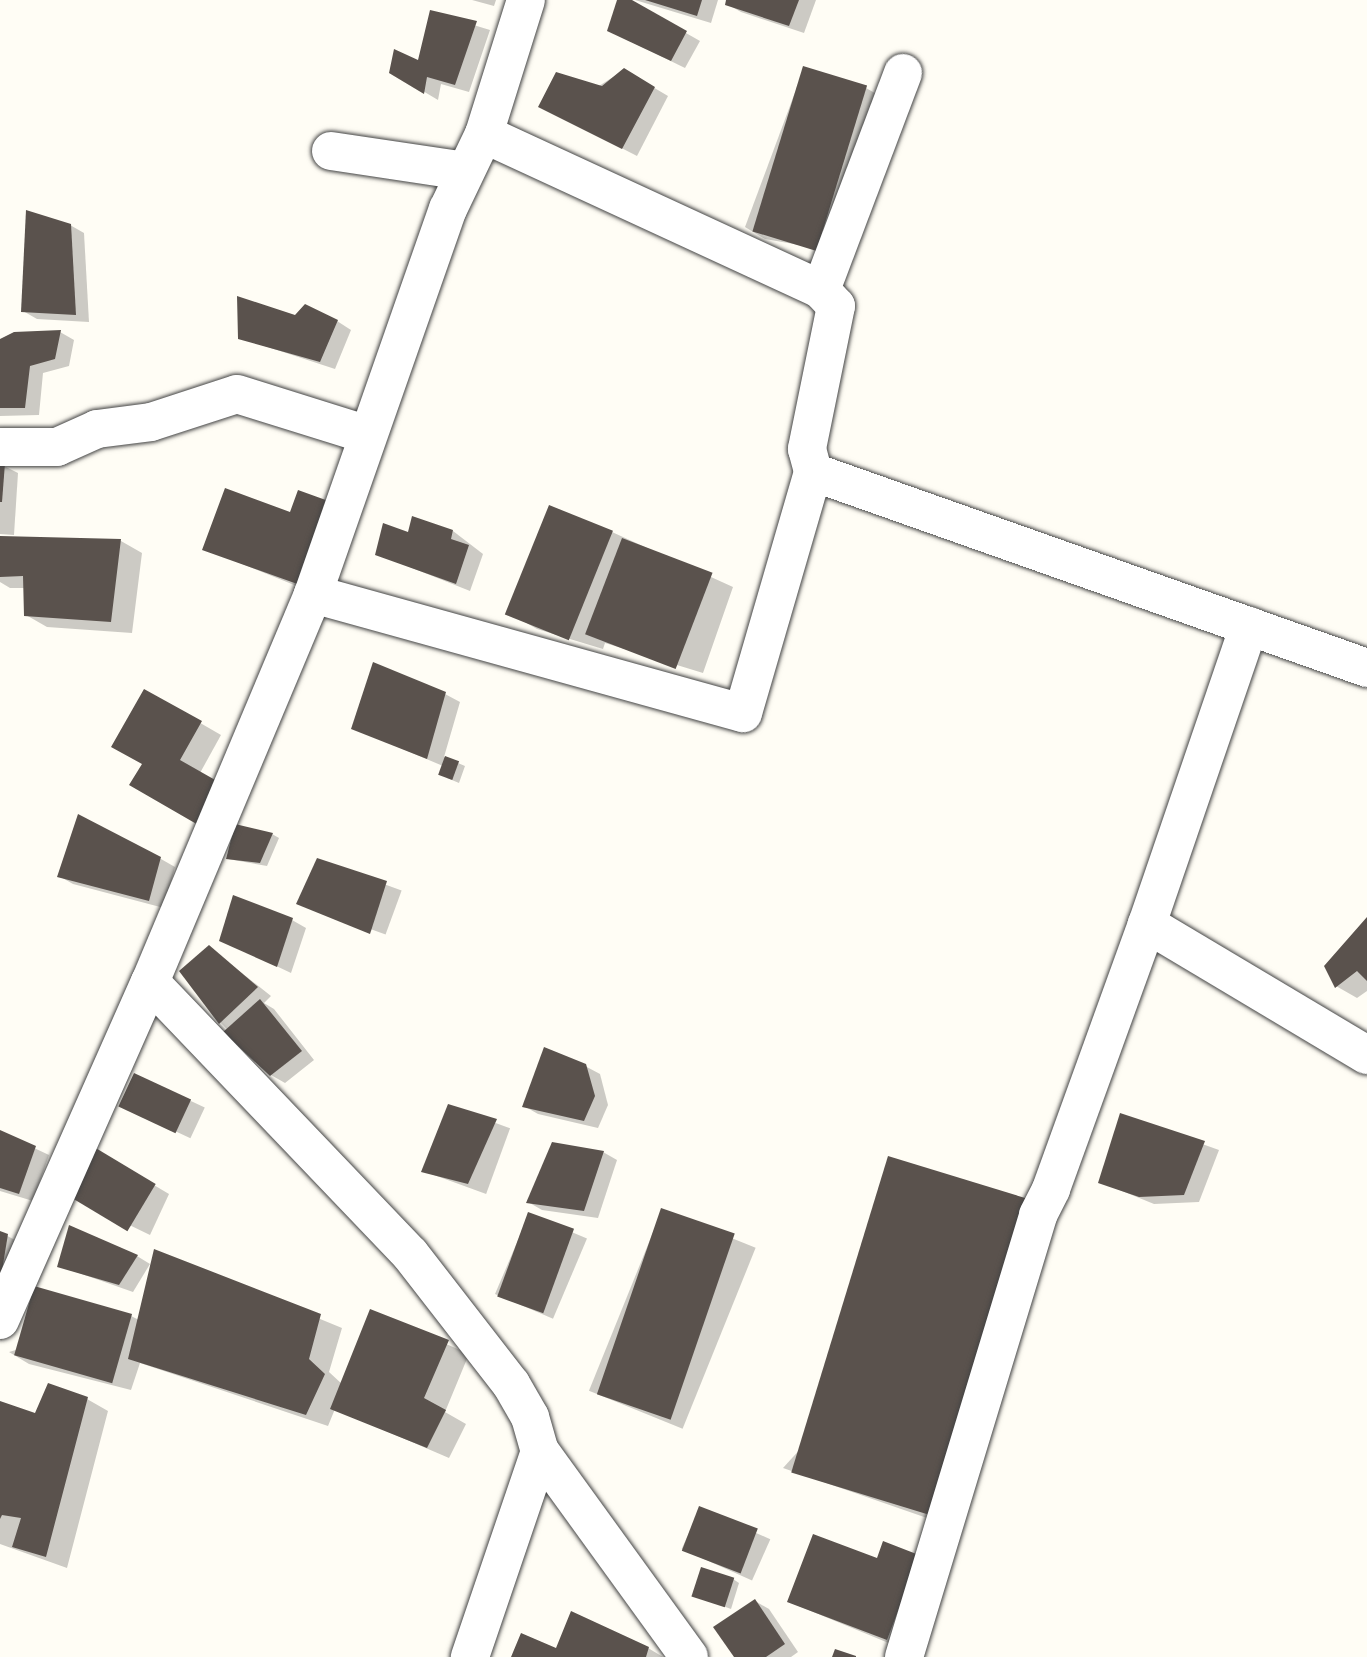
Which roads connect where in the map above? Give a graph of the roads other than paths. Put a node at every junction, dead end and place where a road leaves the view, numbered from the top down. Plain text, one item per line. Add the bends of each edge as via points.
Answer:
1 (526, 0) edge
2 (903, 73) dead end
3 (484, 134) junction
4 (331, 151) dead end
5 (464, 175) junction
6 (821, 290) junction
7 (368, 435) junction
8 (0, 447) edge
9 (813, 471) junction
10 (313, 594) junction
11 (1249, 626) junction
12 (1367, 668) edge
13 (1147, 924) junction
14 (150, 982) junction
15 (1367, 1055) edge
16 (0, 1320) edge
17 (540, 1451) junction
18 (470, 1657) edge
19 (690, 1657) edge
20 (904, 1657) edge

1 - 3 street
2 - 6 street
3 - 5 street
3 - 6 street
4 - 5 street via 451,169
5 - 7 street via 447,209
6 - 9 street via 836,306 807,449
7 - 8 street via 237,394 151,422 97,429 57,447
7 - 10 street
9 - 10 street via 743,713
9 - 11 street
10 - 14 street
11 - 12 street
11 - 13 street
13 - 15 street
13 - 20 street via 1038,1215
14 - 16 street
14 - 17 street via 410,1255 511,1384 530,1417
17 - 18 street
17 - 19 street

